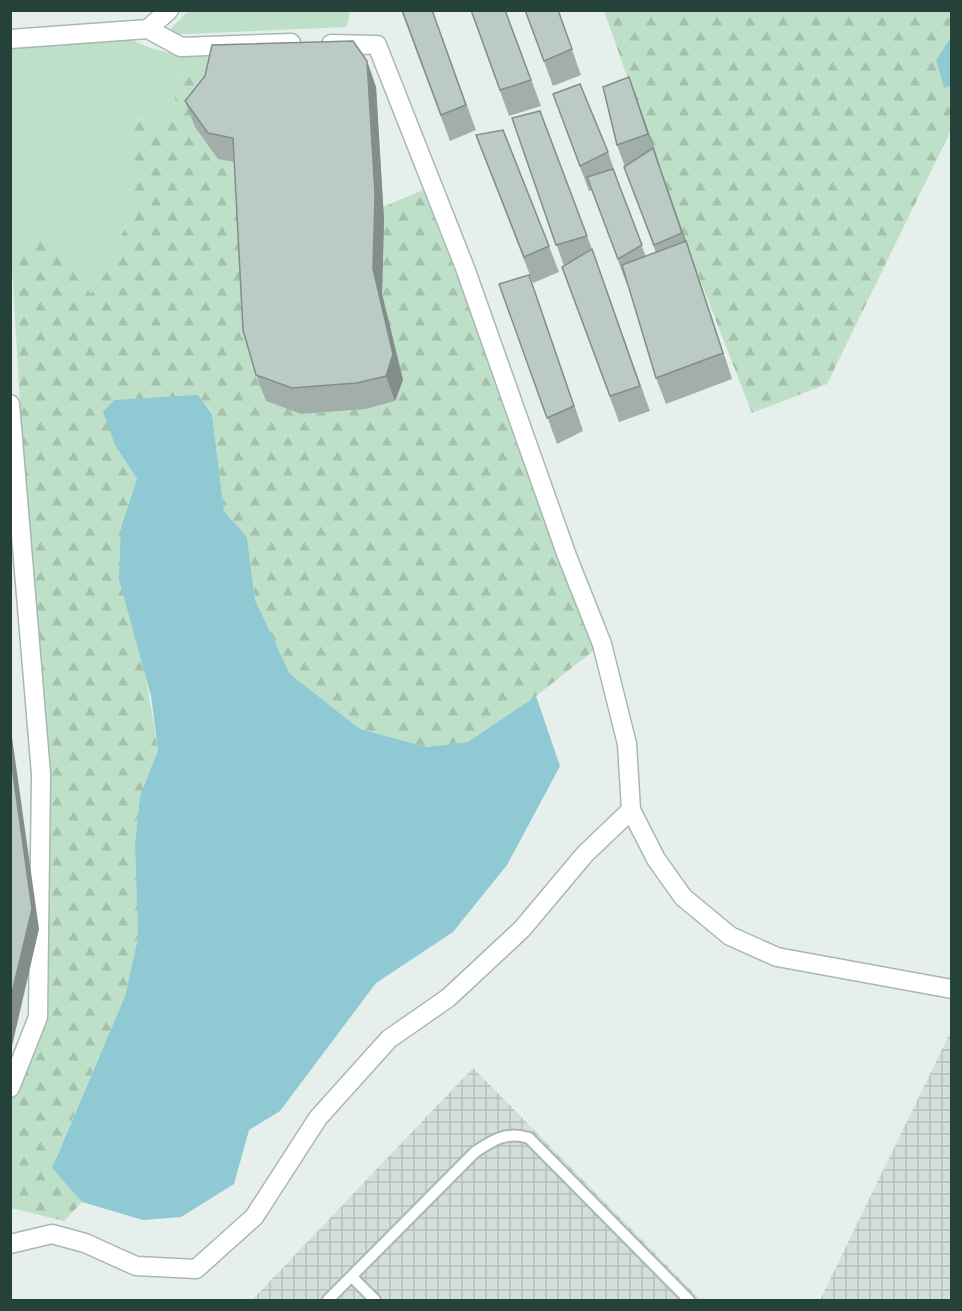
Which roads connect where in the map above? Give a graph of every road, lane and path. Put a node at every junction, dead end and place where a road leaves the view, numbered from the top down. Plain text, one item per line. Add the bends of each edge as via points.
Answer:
1 (169, 10) edge
2 (148, 29) junction
3 (10, 39) edge
4 (10, 404) edge
5 (631, 810) junction
6 (951, 989) edge
7 (10, 1088) edge
8 (10, 1244) edge
9 (352, 1276) junction
10 (328, 1300) edge
11 (375, 1300) edge
12 (689, 1300) edge

1 - 2 street
2 - 3 street
2 - 5 street via 182,47 252,43 377,45 465,268 602,644 627,744
4 - 7 street via 41,774 38,1017
5 - 6 street via 656,859 683,897 730,936 777,957
5 - 8 street via 585,854 522,929 448,998 389,1039 318,1118 254,1217 196,1269 136,1266 85,1243 52,1234
9 - 10 lane
9 - 11 lane
9 - 12 lane via 475,1152 496,1137 517,1135 529,1138

